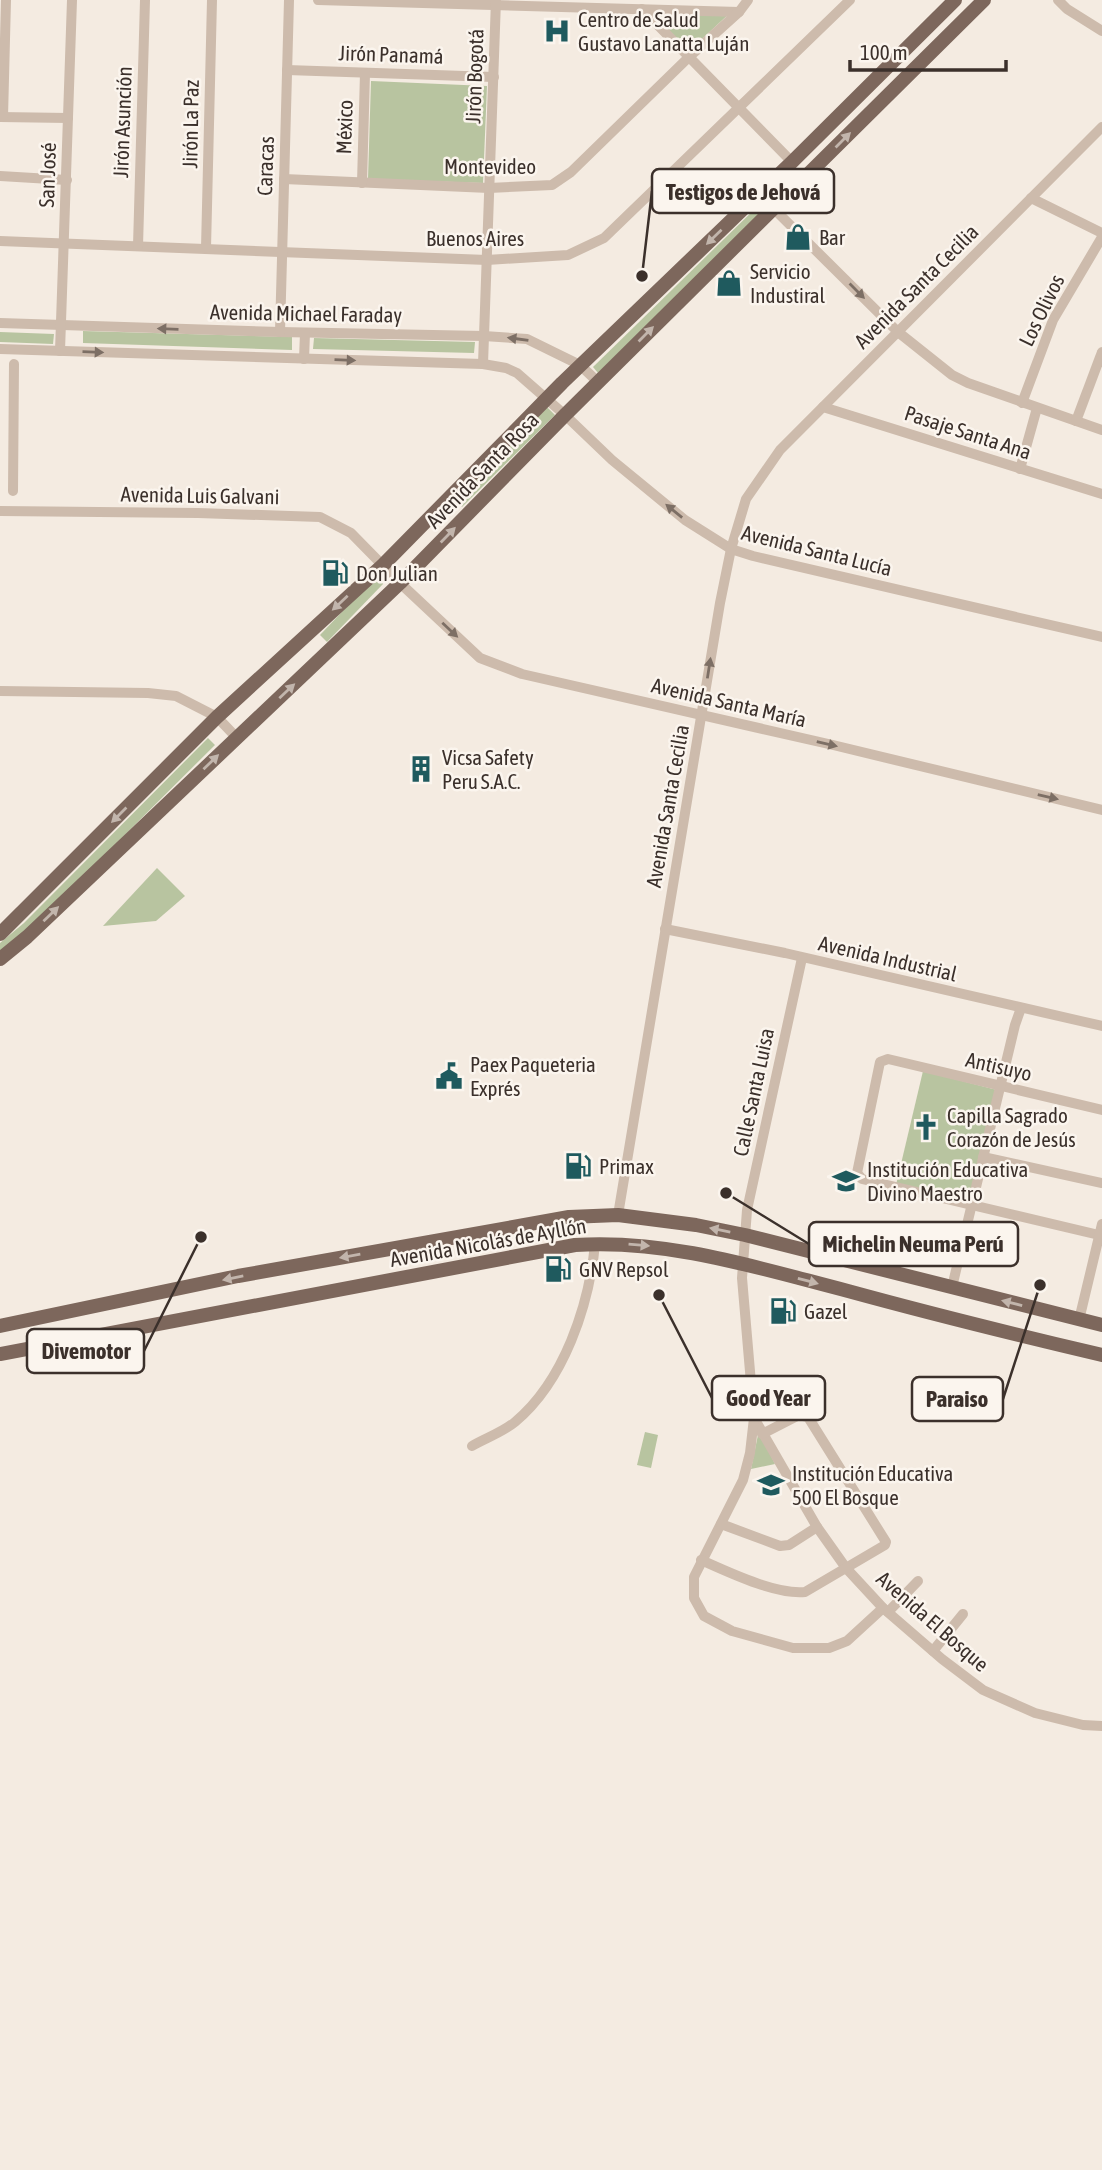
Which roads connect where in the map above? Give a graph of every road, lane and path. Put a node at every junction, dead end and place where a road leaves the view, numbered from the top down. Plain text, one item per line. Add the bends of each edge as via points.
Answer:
1 (6, 0) edge
2 (72, 0) edge
3 (145, 0) edge
4 (212, 0) edge
5 (289, 0) edge
6 (318, 0) edge
7 (748, 0) edge
8 (850, 0) edge
9 (955, 0) edge
10 (984, 0) edge
11 (1058, 0) edge
12 (496, 2) edge
13 (642, 9) junction
14 (739, 12) junction
15 (1102, 31) edge
16 (689, 57) junction
17 (287, 70) junction
18 (365, 73) junction
19 (494, 77) junction
20 (740, 108) junction
21 (2, 117) edge
22 (68, 118) junction
23 (1101, 131) edge
24 (792, 162) junction
25 (0, 176) edge
26 (284, 179) junction
27 (66, 180) junction
28 (362, 183) junction
29 (489, 188) junction
30 (1031, 198) junction
31 (774, 209) junction
32 (1102, 235) edge
33 (0, 241) edge
34 (64, 243) junction
35 (138, 246) junction
36 (206, 248) junction
37 (282, 251) junction
38 (487, 260) junction
39 (0, 323) edge
40 (61, 325) junction
41 (280, 332) junction
42 (898, 332) junction
43 (305, 333) junction
44 (484, 335) junction
45 (0, 349) edge
46 (60, 351) junction
47 (1102, 352) edge
48 (304, 359) junction
49 (14, 364) dead end
50 (483, 364) junction
51 (580, 365) junction
52 (1099, 365) edge
53 (598, 383) junction
54 (546, 399) junction
55 (1021, 402) junction
56 (823, 407) junction
57 (1037, 408) junction
58 (565, 415) junction
59 (1076, 421) junction
60 (0, 430) edge
61 (14, 430) junction
62 (1102, 430) edge
63 (1020, 469) junction
64 (13, 491) dead end
65 (1102, 494) edge
66 (0, 511) edge
67 (731, 549) junction
68 (383, 565) junction
69 (400, 583) junction
70 (1102, 637) edge
71 (0, 691) edge
72 (702, 715) junction
73 (217, 718) junction
74 (236, 737) junction
75 (1102, 810) edge
76 (16, 918) junction
77 (0, 921) edge
78 (665, 929) junction
79 (0, 934) edge
80 (802, 958) junction
81 (0, 959) edge
82 (1021, 1008) junction
83 (1102, 1026) edge
84 (1000, 1087) junction
85 (1102, 1110) edge
86 (983, 1157) junction
87 (1102, 1184) edge
88 (972, 1204) junction
89 (618, 1215) junction
90 (1101, 1229) edge
91 (745, 1235) junction
92 (595, 1244) junction
93 (742, 1263) junction
94 (952, 1287) junction
95 (1079, 1320) junction
96 (1102, 1325) edge
97 (0, 1326) edge
98 (0, 1354) edge
99 (1102, 1355) edge
100 (754, 1418) junction
101 (762, 1434) junction
102 (472, 1446) dead end
103 (721, 1524) junction
104 (817, 1527) junction
105 (701, 1560) junction
106 (846, 1568) junction
107 (918, 1581) dead end
108 (885, 1610) junction
109 (963, 1614) dead end
110 (933, 1651) junction
111 (1102, 1726) edge

1 - 21 street
2 - 22 street, San José
3 - 35 street, Jirón Asunción
4 - 36 street, Jirón La Paz
5 - 17 street, Caracas
6 - 12 street
7 - 14 street, Montevideo
8 - 20 street, Buenos Aires
9 - 24 main road, Avenida Santa Rosa
31 -> 10 main road, Avenida Santa Rosa
11 - 15 street
12 - 13 street
12 - 19 street, Jirón Bogotá
13 - 14 street
13 - 16 street
14 - 16 street, Montevideo
16 - 20 street
16 - 29 street, Montevideo via 552,185
17 - 18 street, Jirón Panamá
17 - 26 street, Caracas
18 - 19 street, Jirón Panamá
18 - 28 street, México
19 - 29 street, Jirón Bogotá
20 - 24 street
20 - 38 street, Buenos Aires via 604,238 568,255
21 - 22 street
22 - 27 street, San José
23 - 30 street, Avenida Santa Cecilia
24 -> 51 main road, Avenida Santa Rosa
25 - 27 street
26 - 28 street, Montevideo
26 - 37 street, Caracas
27 - 34 street, San José
28 - 29 street, Montevideo
29 - 38 street, Jirón Bogotá
30 - 32 street
30 - 42 street, Avenida Santa Cecilia
31 -> 42 street
53 -> 31 main road, Avenida Santa Rosa
32 - 55 street, Los Olivos via 1053,320
33 - 34 street, Buenos Aires
34 - 35 street, Buenos Aires
34 - 40 street, San José
35 - 36 street, Buenos Aires
36 - 37 street, Buenos Aires
37 - 38 street, Buenos Aires
37 - 41 street, Caracas
38 - 44 street, Jirón Bogotá
39 - 40 street, Avenida Michael Faraday
41 -> 40 street, Avenida Michael Faraday
40 - 46 street, San José
41 - 43 street, Avenida Michael Faraday
42 - 55 street via 960,379
42 - 56 street, Avenida Santa Cecilia
43 - 44 street, Avenida Michael Faraday
43 - 48 street
44 - 50 street, Jirón Bogotá
51 -> 44 street, Avenida Michael Faraday via 527,340
45 - 46 street
46 -> 48 street
47 - 52 street
48 -> 50 street
49 - 61 street
50 - 54 street via 517,373
51 - 53 street, Avenida Michael Faraday
51 - 54 main road, Avenida Santa Rosa
52 - 59 street
53 - 58 main road, Avenida Santa Rosa
54 - 58 street
54 - 68 main road, Avenida Santa Rosa
55 - 57 street
56 - 63 street, Pasaje Santa Ana
56 - 67 street, Avenida Santa Cecilia via 780,450 746,499
57 - 59 street
57 - 63 street
67 -> 58 street, Avenida Santa Lucía via 685,520
69 -> 58 main road, Avenida Santa Rosa
59 - 62 street
60 - 61 street
61 - 64 street
63 - 65 street, Pasaje Santa Ana
66 - 68 street, Avenida Luis Galvani via 320,517 351,533
67 - 70 street, Avenida Santa Lucía
72 -> 67 street, Avenida Santa Cecilia
68 - 69 street, Avenida Santa María
68 -> 73 main road, Avenida Santa Rosa
69 -> 72 street, Avenida Santa María via 480,658 493,664
74 -> 69 main road, Avenida Santa Rosa
71 - 73 street via 176,696
72 -> 75 street, Avenida Santa María
72 - 78 street, Avenida Santa Cecilia
73 - 74 street
73 -> 76 main road, Avenida Santa Rosa
81 -> 74 main road, Avenida Santa Rosa
76 - 77 main road
76 - 79 main road, Avenida Santa Rosa
78 - 80 street, Avenida Industrial
78 - 89 street, Avenida Santa Cecilia
80 - 82 street, Avenida Industrial
80 - 91 street, Calle Santa Luisa
82 - 83 street, Avenida Industrial
82 - 84 street
84 - 85 street, Antisuyo
84 - 86 street
84 - 88 street, Antisuyo via 888,1059 880,1062 857,1173 862,1178
86 - 87 street
86 - 88 street
88 - 90 street
88 - 94 street
91 -> 89 main road, Avenida Nicolás de Ayllón
89 -> 97 main road, Avenida Nicolás de Ayllón via 569,1217 238,1276
90 - 95 street
91 - 93 street, Avenida El Bosque
91 - 94 main road, Avenida Nicolás de Ayllón
92 -> 93 main road, Avenida Nicolás de Ayllón via 668,1248
92 - 98 main road, Avenida Nicolás de Ayllón
92 - 102 street via 584,1306 558,1368 513,1424
93 -> 99 main road, Avenida Nicolás de Ayllón
93 - 100 street, Avenida El Bosque
95 -> 94 main road, Avenida Nicolás de Ayllón
95 - 96 main road, Avenida Nicolás de Ayllón
100 - 101 street, Avenida El Bosque
100 - 103 street via 743,1480
101 - 104 street, Avenida El Bosque
101 - 106 street via 799,1415 808,1417 886,1542
103 - 104 street via 780,1546
103 - 105 street
104 - 106 street, Avenida El Bosque
105 - 106 street via 796,1593
105 - 108 street via 694,1577 694,1598 704,1616 732,1631 793,1648 829,1648 847,1642
106 - 108 street, Avenida El Bosque
107 - 108 street
108 - 110 street, Avenida El Bosque
109 - 110 street
110 - 111 street, Avenida El Bosque via 983,1690 1021,1708

